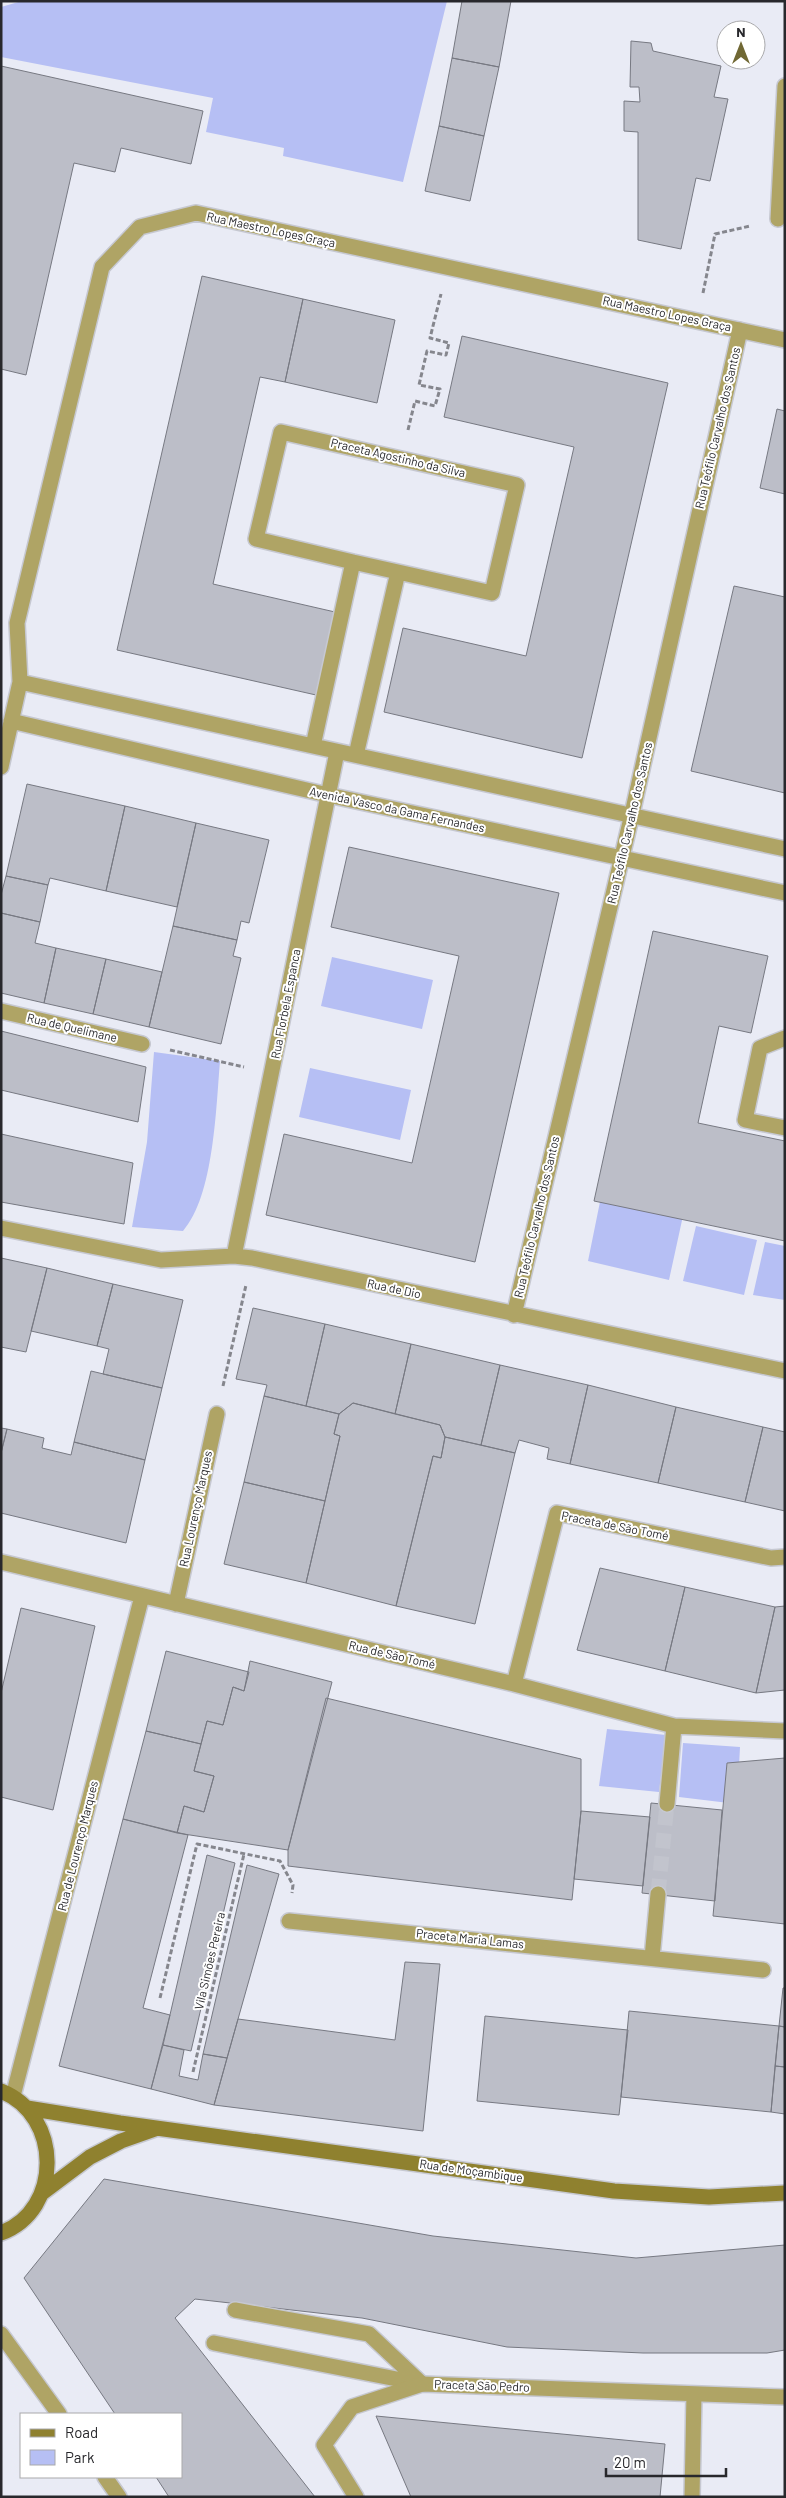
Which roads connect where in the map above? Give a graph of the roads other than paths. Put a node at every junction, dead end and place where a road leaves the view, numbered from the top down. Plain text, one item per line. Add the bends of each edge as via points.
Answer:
1 (785, 86) edge
2 (778, 219) road end
3 (740, 330) junction
4 (785, 340) edge
5 (353, 562) junction
6 (398, 572) junction
7 (20, 682) junction
8 (12, 721) junction
9 (313, 746) junction
10 (337, 752) junction
11 (356, 755) junction
12 (1, 767) edge
13 (328, 795) junction
14 (632, 814) junction
15 (785, 849) edge
16 (622, 858) junction
17 (785, 893) edge
18 (1, 1011) edge
19 (785, 1038) edge
20 (142, 1044) dead end
21 (785, 1128) edge
22 (1, 1228) edge
23 (234, 1256) junction
24 (514, 1315) junction
25 (785, 1371) edge
26 (217, 1414) dead end
27 (785, 1557) edge
28 (1, 1562) edge
29 (142, 1596) junction
30 (176, 1604) junction
31 (514, 1684) junction
32 (674, 1726) junction
33 (785, 1731) edge
34 (667, 1804) tunnel mouth
35 (658, 1894) tunnel mouth
36 (289, 1921) road end
37 (652, 1958) junction
38 (763, 1970) dead end
39 (7, 2093) edge
40 (27, 2108) junction
41 (159, 2128) junction
42 (42, 2193) junction
43 (785, 2193) edge
44 (1, 2233) edge
45 (235, 2310) dead end
46 (1, 2334) edge
47 (214, 2343) dead end
48 (422, 2384) junction
49 (694, 2394) junction
50 (785, 2397) edge
51 (59, 2413) edge
52 (106, 2478) edge
53 (120, 2497) edge
54 (356, 2497) edge
55 (692, 2497) edge

1 - 2 street
3 - 4 street, Rua Maestro Lopes Graça
3 - 7 street, Rua Maestro Lopes Graça via 196,213 140,227 102,267 17,623
3 - 14 street, Rua Teófilo Carvalho dos Santos
5 - 6 street, Praceta Agostinho da Silva
5 - 6 street, Praceta Agostinho da Silva via 256,539 281,432 517,485 492,592
5 - 9 street
6 - 11 street
7 - 8 street, Rua Maestro Lopes Graça
7 - 9 street
8 - 12 street, Rua Maestro Lopes Graça
8 - 13 street, Avenida Vasco da Gama Fernandes
9 - 10 street
10 - 11 street
10 - 13 street, Rua Florbela Espanca
11 - 14 street
13 - 16 street, Avenida Vasco da Gama Fernandes
13 - 23 street, Rua Florbela Espanca
14 - 15 street
14 - 16 street, Rua Teófilo Carvalho dos Santos
16 - 17 street, Avenida Vasco da Gama Fernandes
16 - 24 street, Rua Teófilo Carvalho dos Santos
18 - 20 street, Rua de Quelimane
19 - 21 street via 760,1048 745,1120
22 - 23 street, Rua de Dio via 161,1260
23 - 24 street, Rua de Dio
24 - 25 street, Rua de Dio
26 - 30 street, Rua Lourenço Marques
27 - 31 street, Praceta de São Tomé via 771,1558 556,1513
28 - 29 street, Rua de São Tomé
29 - 30 street, Rua de São Tomé
29 - 39 street, Rua de Lourenço Marques
30 - 31 street, Rua de São Tomé
31 - 32 street, Rua de São Tomé
32 - 33 street, Rua de São Tomé
32 - 34 street
35 - 37 street
36 - 37 street, Praceta Maria Lamas
37 - 38 street, Praceta Maria Lamas
39 - 40 street
40 - 41 street, Rua de Moçambique
40 - 42 street via 46,2140 48,2164
41 - 42 street, Rua de Moçambique via 121,2141 90,2157
41 - 43 street, Rua de Moçambique via 614,2191 709,2197
42 - 44 street via 26,2216
45 - 48 street via 369,2334
46 - 51 street
47 - 48 street
48 - 49 street, Praceta São Pedro
48 - 54 street, Praceta São Pedro via 352,2407 324,2445
49 - 50 street, Praceta São Pedro
49 - 55 street
52 - 53 street

